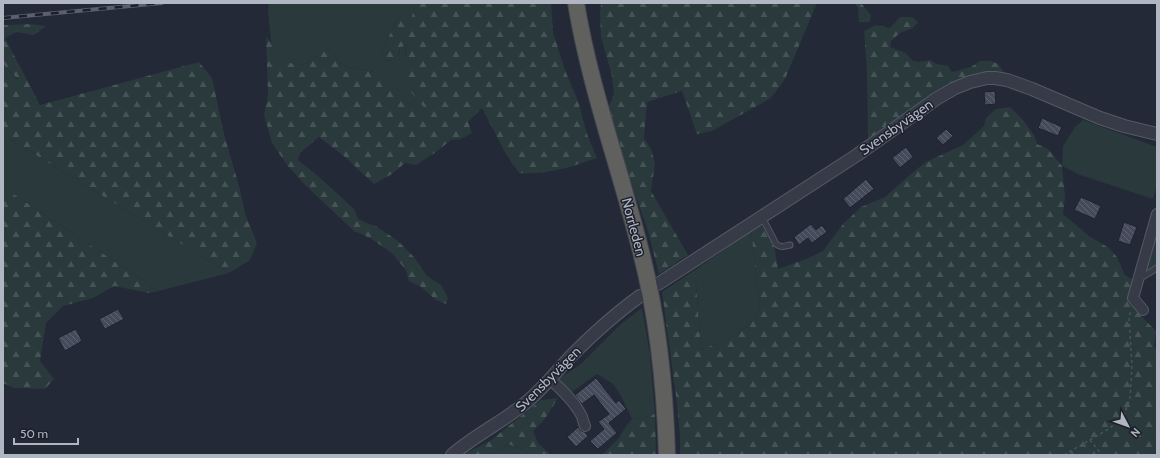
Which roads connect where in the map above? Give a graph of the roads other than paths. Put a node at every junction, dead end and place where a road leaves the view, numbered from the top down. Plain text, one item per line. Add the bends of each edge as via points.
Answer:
1 (577, 7) edge
2 (1157, 134) edge
3 (1157, 214) edge
4 (762, 217) junction
5 (790, 245) dead end
6 (1157, 268) edge
7 (1139, 274) junction
8 (658, 284) dead end
9 (640, 296) dead end
10 (1143, 310) dead end
11 (550, 379) junction
12 (585, 426) dead end
13 (452, 455) edge
14 (667, 455) edge

1 - 14 highway, Norrleden via 596,95 649,286 665,396
2 - 4 street, Svensbyvägen via 1100,118 1007,80 982,78 962,84 936,99 857,155
3 - 7 street
4 - 5 lane via 776,244 784,247
4 - 8 street, Svensbyvägen
6 - 7 lane via 1144,276
7 - 10 street via 1133,298
9 - 11 street, Svensbyvägen via 590,337
11 - 12 street via 577,407
11 - 13 street, Svensbyvägen via 515,412

